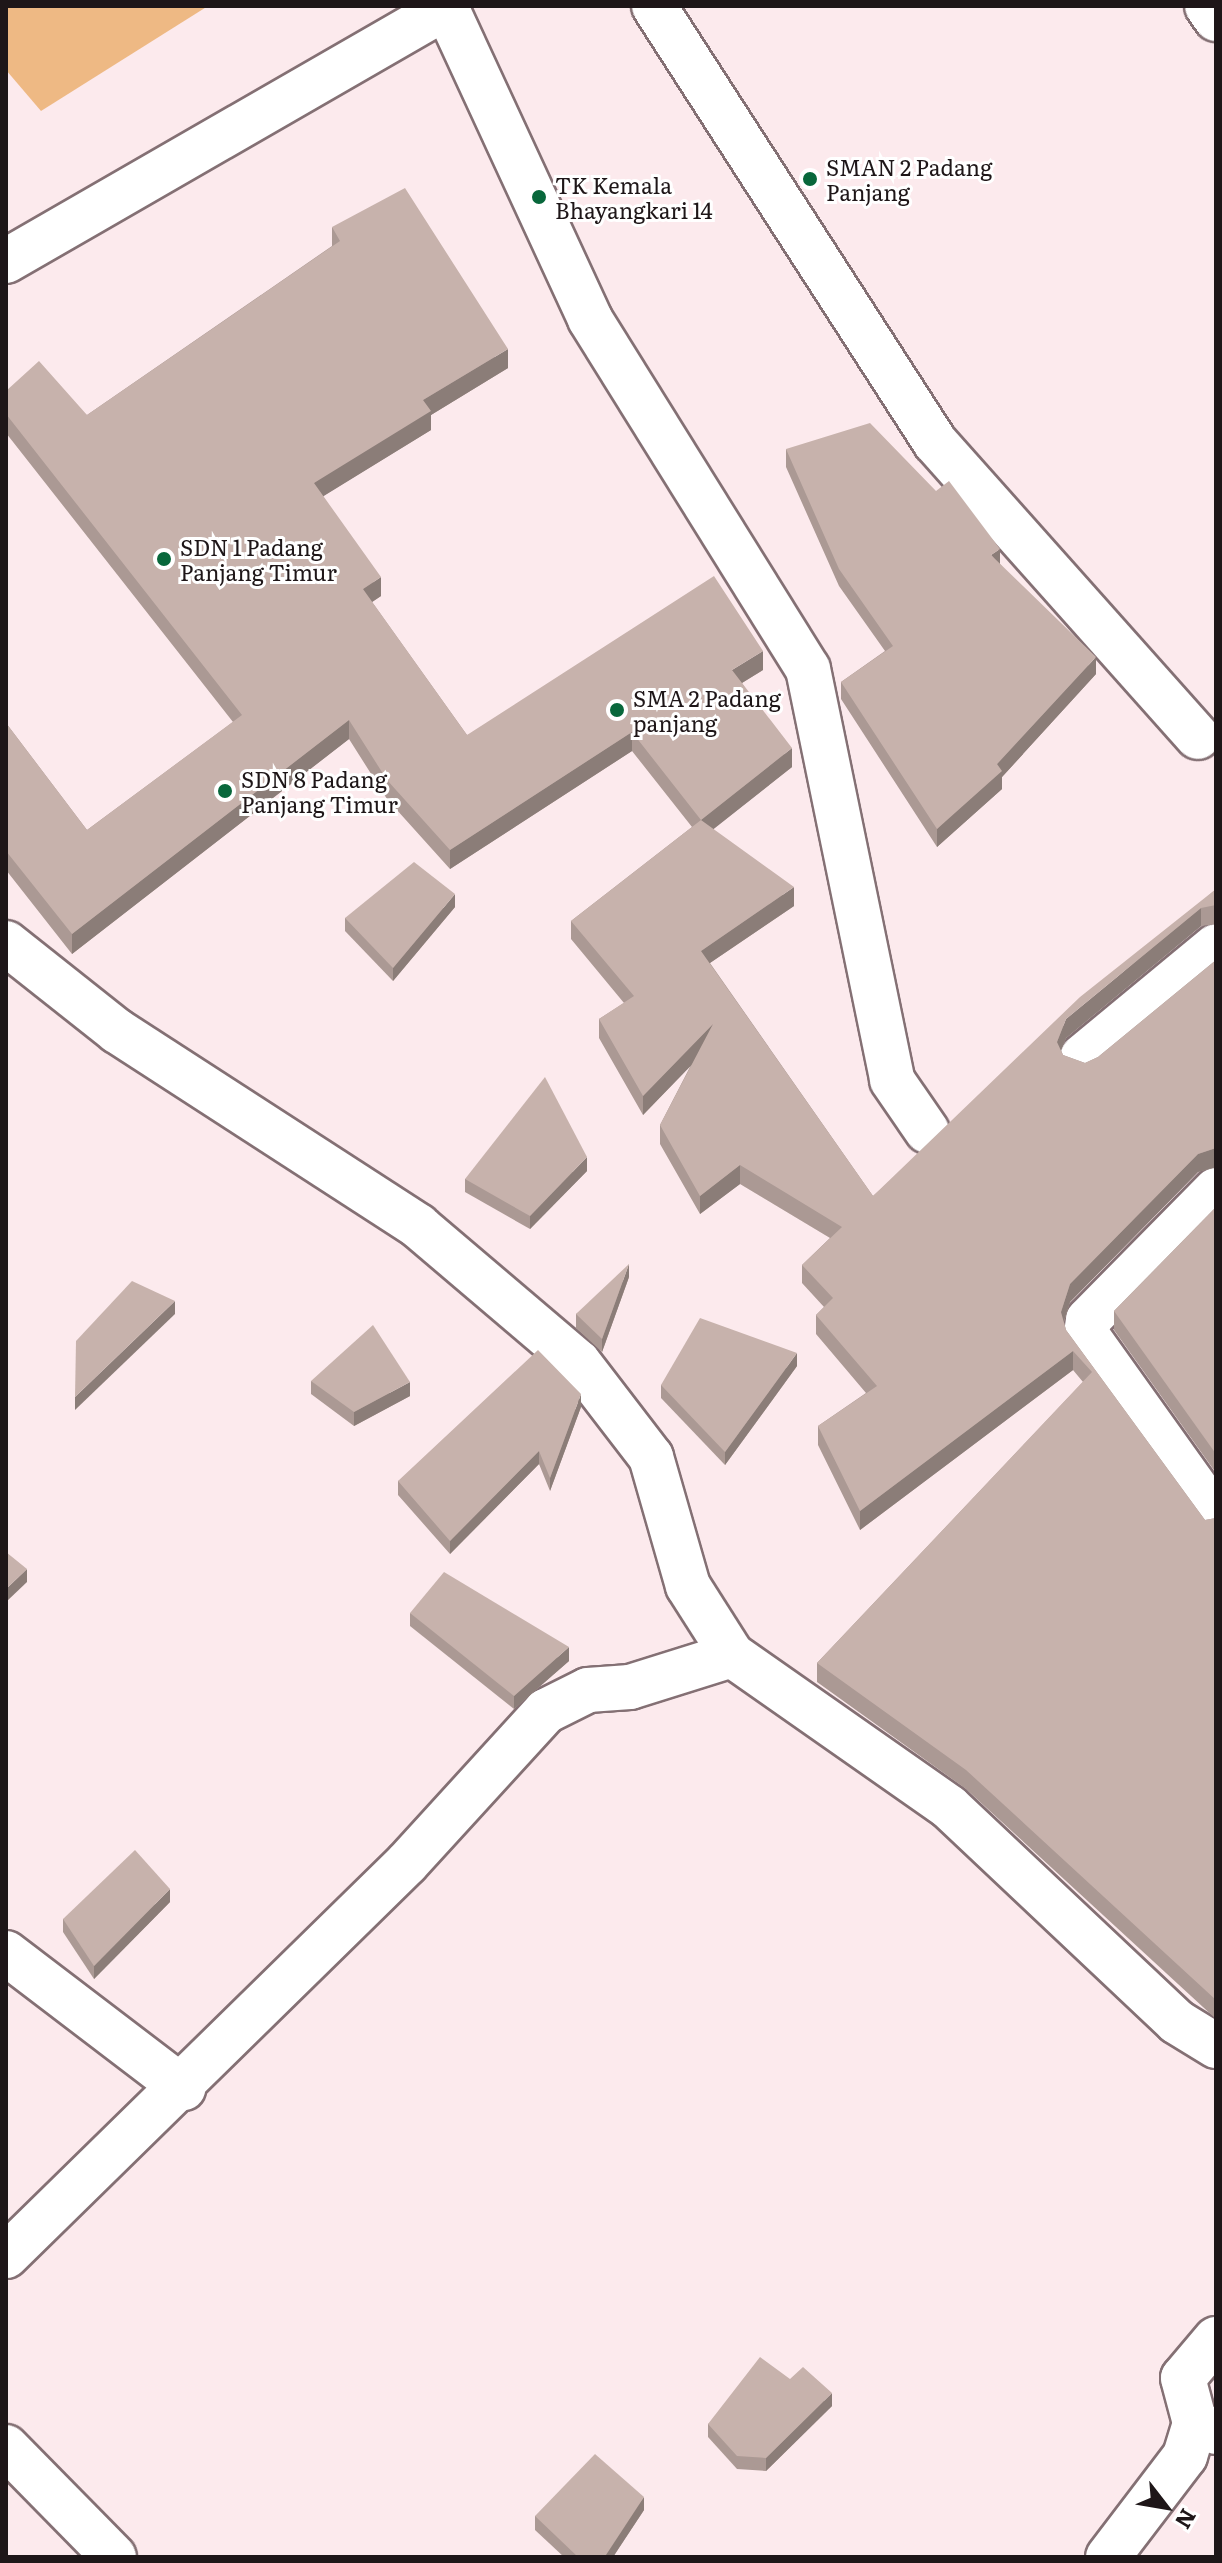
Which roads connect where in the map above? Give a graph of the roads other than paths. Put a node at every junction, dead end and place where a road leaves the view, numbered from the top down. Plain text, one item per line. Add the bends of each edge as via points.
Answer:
1 (654, 6) edge
2 (1207, 6) edge
3 (448, 7) edge
4 (1216, 19) edge
5 (6, 261) edge
6 (1198, 737) dead end
7 (6, 943) edge
8 (1216, 946) edge
9 (1082, 1057) dead end
10 (927, 1131) dead end
11 (1216, 1190) edge
12 (1216, 1516) edge
13 (732, 1655) junction
14 (6, 1953) edge
15 (1216, 2046) edge
16 (183, 2088) junction
17 (6, 2256) edge
18 (1216, 2339) edge
19 (1206, 2428) edge
20 (6, 2447) edge
21 (114, 2557) edge
22 (1108, 2557) edge

1 - 6 street via 935,442
2 - 4 street
3 - 5 street
3 - 10 street via 590,319 808,669 892,1080
7 - 13 street via 117,1031 418,1226 578,1362 651,1457 688,1586
8 - 9 street
11 - 12 street via 1088,1320 1086,1334
13 - 15 street via 949,1807 1177,2022
13 - 16 street via 630,1687 588,1690 546,1711
14 - 16 street
16 - 17 street
18 - 19 street via 1183,2378
19 - 22 street
20 - 21 street

